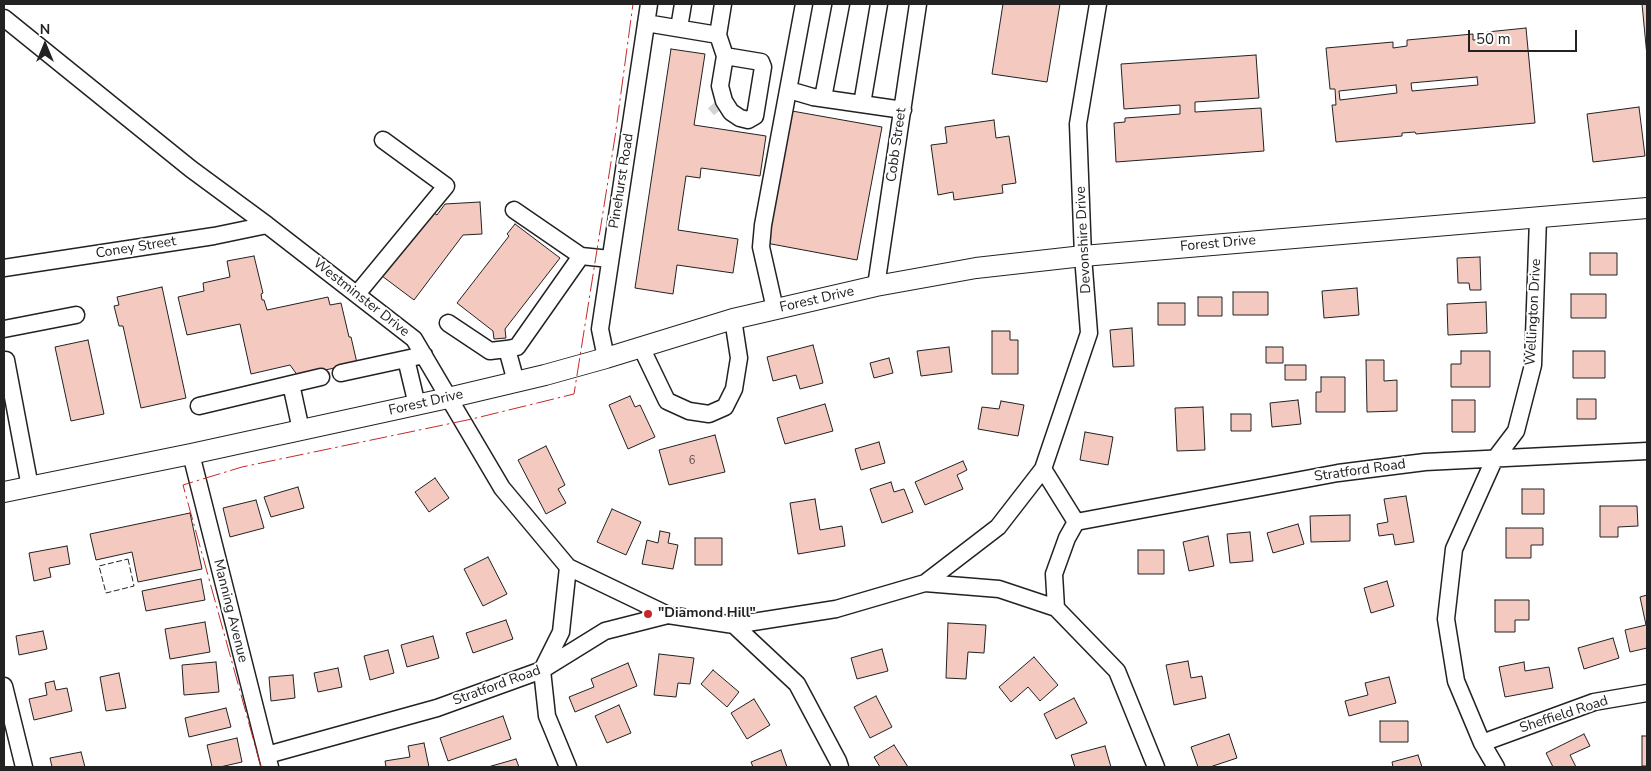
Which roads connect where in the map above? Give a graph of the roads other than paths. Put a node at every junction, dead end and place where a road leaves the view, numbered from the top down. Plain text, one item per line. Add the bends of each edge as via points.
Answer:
1 (649, 4) edge
2 (683, 4) edge
3 (723, 4) edge
4 (804, 4) edge
5 (841, 4) edge
6 (879, 4) edge
7 (918, 4) edge
8 (1098, 4) edge
9 (4, 18) edge
10 (646, 23) junction
11 (679, 28) junction
12 (718, 34) junction
13 (725, 56) junction
14 (720, 86) junction
15 (789, 90) junction
16 (823, 98) junction
17 (862, 104) junction
18 (902, 110) junction
19 (748, 117) junction
20 (383, 140) dead end
21 (1647, 208) edge
22 (514, 210) dead end
23 (1538, 218) junction
24 (267, 225) junction
25 (581, 256) junction
26 (1083, 256) junction
27 (610, 259) junction
28 (4, 268) edge
29 (876, 286) junction
30 (357, 294) junction
31 (776, 309) junction
32 (76, 315) dead end
33 (733, 319) junction
34 (448, 323) dead end
35 (4, 329) edge
36 (641, 347) junction
37 (507, 349) junction
38 (424, 355) junction
39 (606, 358) junction
40 (406, 359) junction
41 (4, 361) edge
42 (341, 373) dead end
43 (321, 377) dead end
44 (516, 382) junction
45 (290, 384) junction
46 (448, 398) junction
47 (417, 405) junction
48 (199, 406) dead end
49 (301, 430) junction
50 (1647, 451) edge
51 (191, 454) junction
52 (1494, 460) junction
53 (1043, 469) junction
54 (30, 487) junction
55 (4, 492) edge
56 (1076, 522) junction
57 (568, 567) junction
58 (925, 583) junction
59 (1056, 608) junction
60 (668, 615) junction
61 (734, 625) junction
62 (542, 670) junction
63 (4, 689) edge
64 (1647, 693) edge
65 (1482, 743) junction
66 (268, 761) edge
67 (24, 767) edge
68 (568, 767) edge
69 (840, 767) edge
70 (1156, 767) edge
71 (1496, 767) edge

1 - 10 street, Pinehurst Road
2 - 11 street
3 - 12 street
4 - 15 street
5 - 16 street
6 - 17 street
7 - 18 street, Cobb Street
8 - 26 street, Devonshire Drive via 1078,124
9 - 24 street, Westminster Drive via 191,169
10 - 11 street
10 - 27 street, Pinehurst Road
11 - 12 street
12 - 13 street
13 - 14 street
13 - 19 street via 761,62 764,67
14 - 19 street via 731,112
14 - 19 street via 717,106 724,115
15 - 16 street
15 - 31 street via 763,225 762,247
16 - 17 street
17 - 18 street
18 - 29 street, Cobb Street
20 - 30 street via 446,186
21 - 23 main road, Forest Drive
22 - 25 street
23 - 26 main road, Forest Drive
23 - 52 street, Wellington Drive via 1533,365 1516,431
24 - 28 street, Coney Street
24 - 30 street, Westminster Drive
25 - 27 street
25 - 37 street via 517,347
26 - 29 main road, Forest Drive via 976,268
26 - 53 street, Devonshire Drive via 1090,333
27 - 39 street, Pinehurst Road via 600,329
29 - 31 main road, Forest Drive
30 - 38 street, Westminster Drive via 414,339
31 - 33 main road, Forest Drive
32 - 35 street
33 - 36 main road, Forest Drive
33 - 36 street via 739,358 734,389 725,406 709,414 689,411 667,402
34 - 37 street via 490,351
36 - 39 main road, Forest Drive
37 - 44 street
38 - 40 street
38 - 46 street, Westminster Drive
39 - 44 main road, Forest Drive
40 - 42 street
40 - 47 street
41 - 54 street
43 - 45 street
44 - 46 main road, Forest Drive
45 - 48 street
45 - 49 street
46 - 47 main road, Forest Drive
46 - 57 street, Westminster Drive via 502,488
47 - 49 main road, Forest Drive
49 - 51 main road, Forest Drive
50 - 52 street, Stratford Road
51 - 54 main road, Forest Drive
51 - 66 street, Manning Avenue
52 - 56 street, Stratford Road via 1425,462 1338,473
52 - 65 street, Wellington Drive via 1454,549 1446,619 1456,681
53 - 56 street
53 - 58 street, Devonshire Drive via 998,527
54 - 55 main road, Forest Drive
56 - 59 street via 1054,574
57 - 60 street, Westminster Drive
57 - 62 street via 561,632
58 - 59 street via 999,589
58 - 61 street, Stratford Road via 836,609
59 - 70 street via 1116,672
60 - 61 street, Stratford Road
60 - 62 street, Stratford Road via 605,631
61 - 69 street via 797,684
62 - 66 street, Stratford Road via 437,708
62 - 68 street via 547,716
63 - 67 street
64 - 65 street, Sheffield Road via 1594,702
65 - 71 street, Wellington Drive

